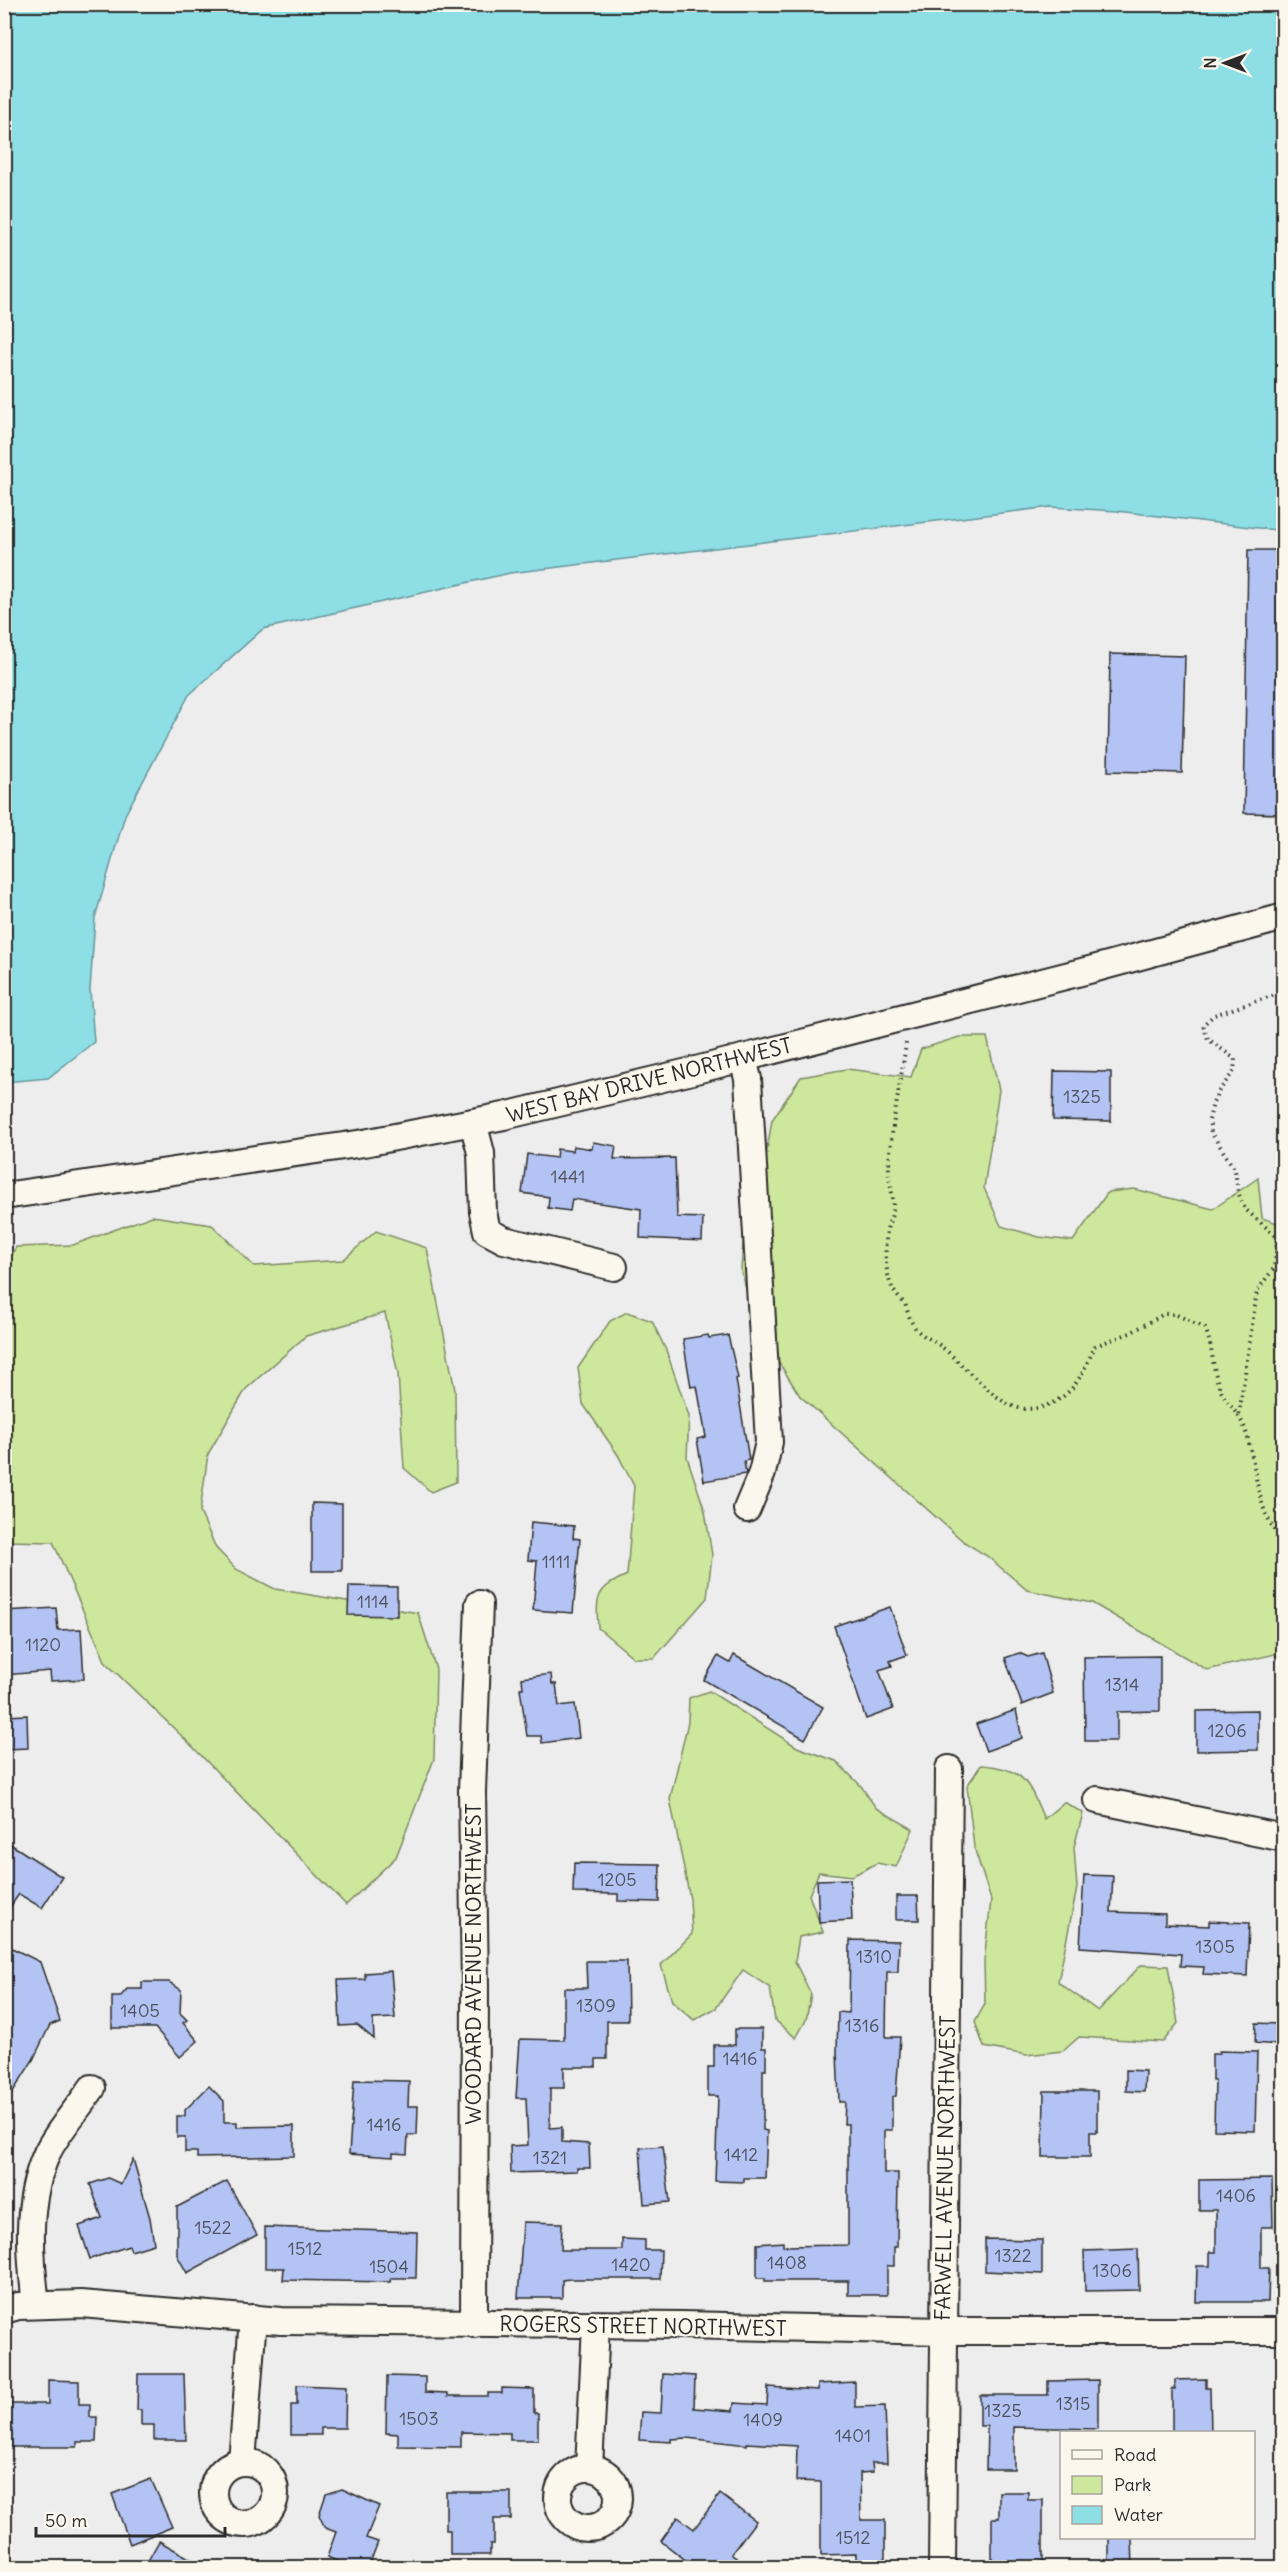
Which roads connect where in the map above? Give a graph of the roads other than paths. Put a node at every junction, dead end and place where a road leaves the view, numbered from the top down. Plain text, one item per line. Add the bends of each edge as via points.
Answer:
1 (1284, 917) edge
2 (743, 1058) junction
3 (474, 1122) junction
4 (4, 1197) edge
5 (614, 1267) dead end
6 (747, 1509) dead end
7 (478, 1604) dead end
8 (949, 1769) dead end
9 (1097, 1800) dead end
10 (1284, 1839) edge
11 (92, 2088) dead end
12 (36, 2305) junction
13 (4, 2310) edge
14 (253, 2318) junction
15 (474, 2324) junction
16 (596, 2325) junction
17 (944, 2331) junction
18 (1284, 2331) edge
19 (242, 2462) dead end
20 (589, 2468) dead end
21 (942, 2568) edge

1 - 2 street, WEST BAY DRIVE NORTHWEST
2 - 3 street, WEST BAY DRIVE NORTHWEST
2 - 6 street via 748,1078 769,1442 762,1473
3 - 4 street, WEST BAY DRIVE NORTHWEST via 364,1143
3 - 5 street via 481,1153 487,1231 504,1240
7 - 15 street, WOODARD AVENUE NORTHWEST via 472,1791
8 - 17 street, FARWELL AVENUE NORTHWEST
9 - 10 street
11 - 12 street via 48,2151 36,2183 29,2245
12 - 13 street, ROGERS STREET NORTHWEST
12 - 14 street, ROGERS STREET NORTHWEST via 81,2304
14 - 15 street, ROGERS STREET NORTHWEST
14 - 19 street
15 - 16 street, ROGERS STREET NORTHWEST
16 - 17 street, ROGERS STREET NORTHWEST
16 - 20 street
17 - 18 street, ROGERS STREET NORTHWEST
17 - 21 street, FARWELL AVENUE NORTHWEST

